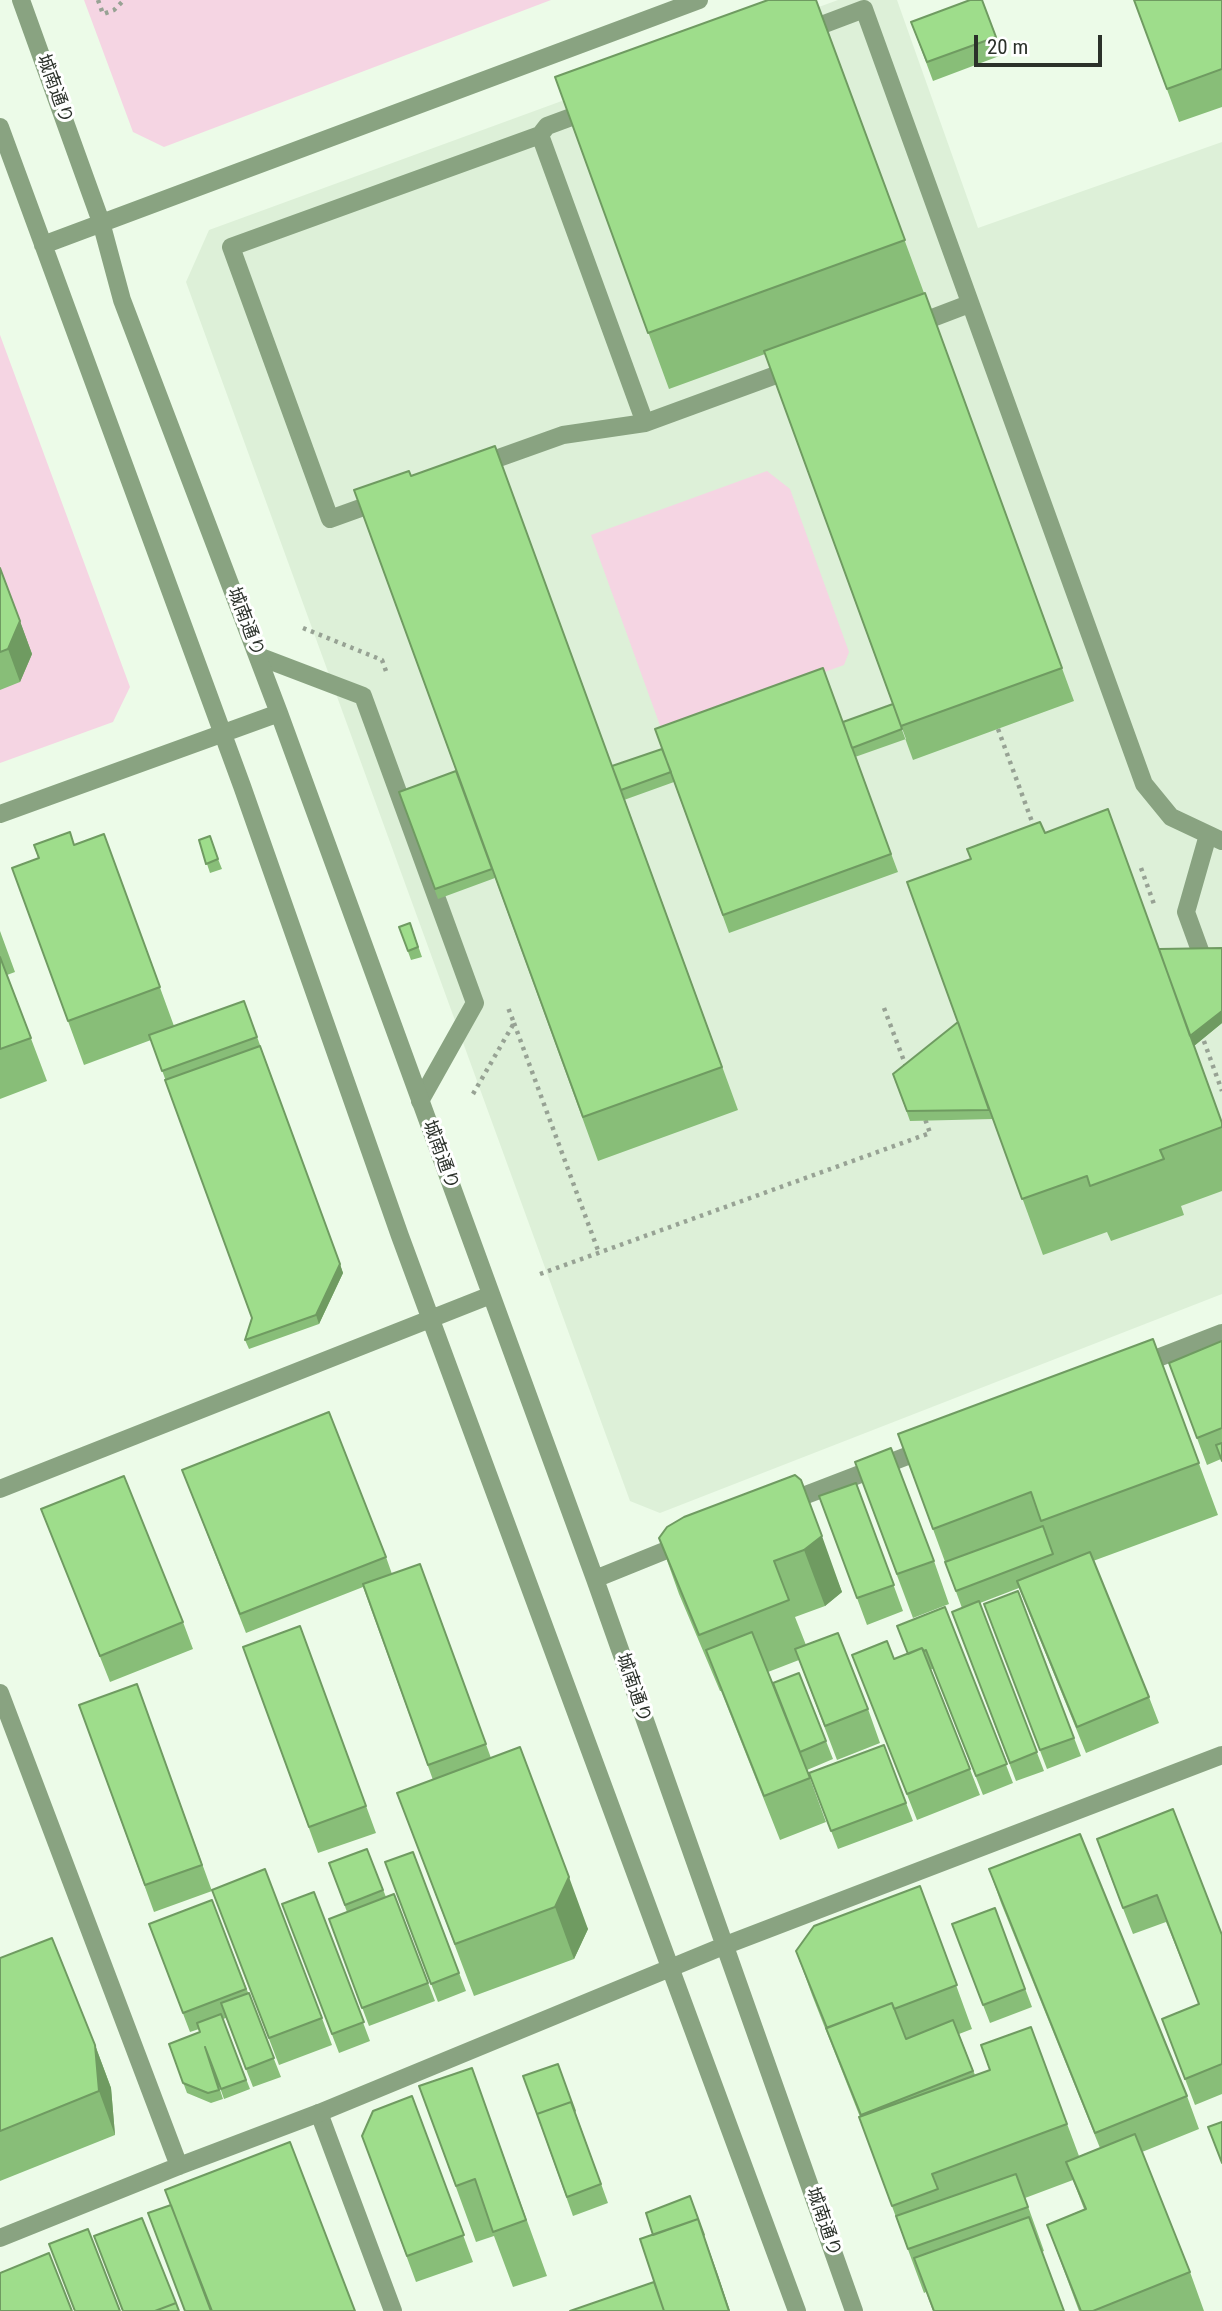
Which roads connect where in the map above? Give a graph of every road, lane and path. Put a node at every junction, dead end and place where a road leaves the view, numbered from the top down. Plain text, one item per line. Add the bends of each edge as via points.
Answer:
1 (21, 0) edge
2 (98, 0) edge
3 (699, 0) edge
4 (123, 1) edge
5 (788, 37) edge
6 (611, 103) edge
7 (0, 127) edge
8 (540, 135) junction
9 (101, 222) junction
10 (43, 245) junction
11 (969, 304) junction
12 (891, 333) edge
13 (814, 362) edge
14 (645, 423) junction
15 (459, 472) edge
16 (395, 496) edge
17 (258, 656) junction
18 (279, 713) junction
19 (998, 729) edge
20 (221, 733) junction
21 (0, 814) edge
22 (1215, 838) edge
23 (1040, 842) edge
24 (884, 1008) dead end
25 (1222, 1011) edge
26 (514, 1023) dead end
27 (907, 1070) edge
28 (420, 1101) junction
29 (921, 1108) edge
30 (598, 1253) junction
31 (540, 1274) dead end
32 (491, 1295) junction
33 (430, 1318) junction
34 (1222, 1333) edge
35 (1119, 1373) edge
36 (939, 1443) edge
37 (0, 1489) edge
38 (772, 1508) edge
39 (695, 1538) edge
40 (595, 1579) junction
41 (0, 1693) edge
42 (1222, 1755) edge
43 (726, 1945) junction
44 (671, 1967) junction
45 (320, 2113) junction
46 (179, 2166) junction
47 (0, 2238) edge
48 (393, 2311) edge
49 (797, 2311) edge
50 (854, 2311) edge

1 - 9 street, 城南通り
2 - 4 path via 103,14
3 - 9 street
5 - 11 street via 864,9
6 - 8 street via 547,126
7 - 10 street
8 - 14 street
8 - 16 street via 231,247 330,519
9 - 10 street
9 - 17 street, 城南通り via 122,300
10 - 20 street
11 - 12 street
11 - 22 street via 1144,784 1171,817
13 - 14 street
14 - 15 street via 563,435
17 - 18 street, 城南通り
17 - 28 street via 363,696 475,1003
18 - 20 street
18 - 28 street, 城南通り
19 - 23 path
20 - 21 street
20 - 33 street
22 - 25 street via 1186,912
24 - 27 path
26 - 30 path
28 - 32 street, 城南通り
29 - 30 path via 930,1133
30 - 31 path
32 - 33 street
32 - 40 street, 城南通り
33 - 37 street
33 - 44 street
34 - 35 street
36 - 38 street
39 - 40 street
40 - 43 street, 城南通り
41 - 46 street
42 - 43 street
43 - 44 street
43 - 50 street, 城南通り
44 - 45 street
44 - 49 street
45 - 46 street
45 - 48 street
46 - 47 street

